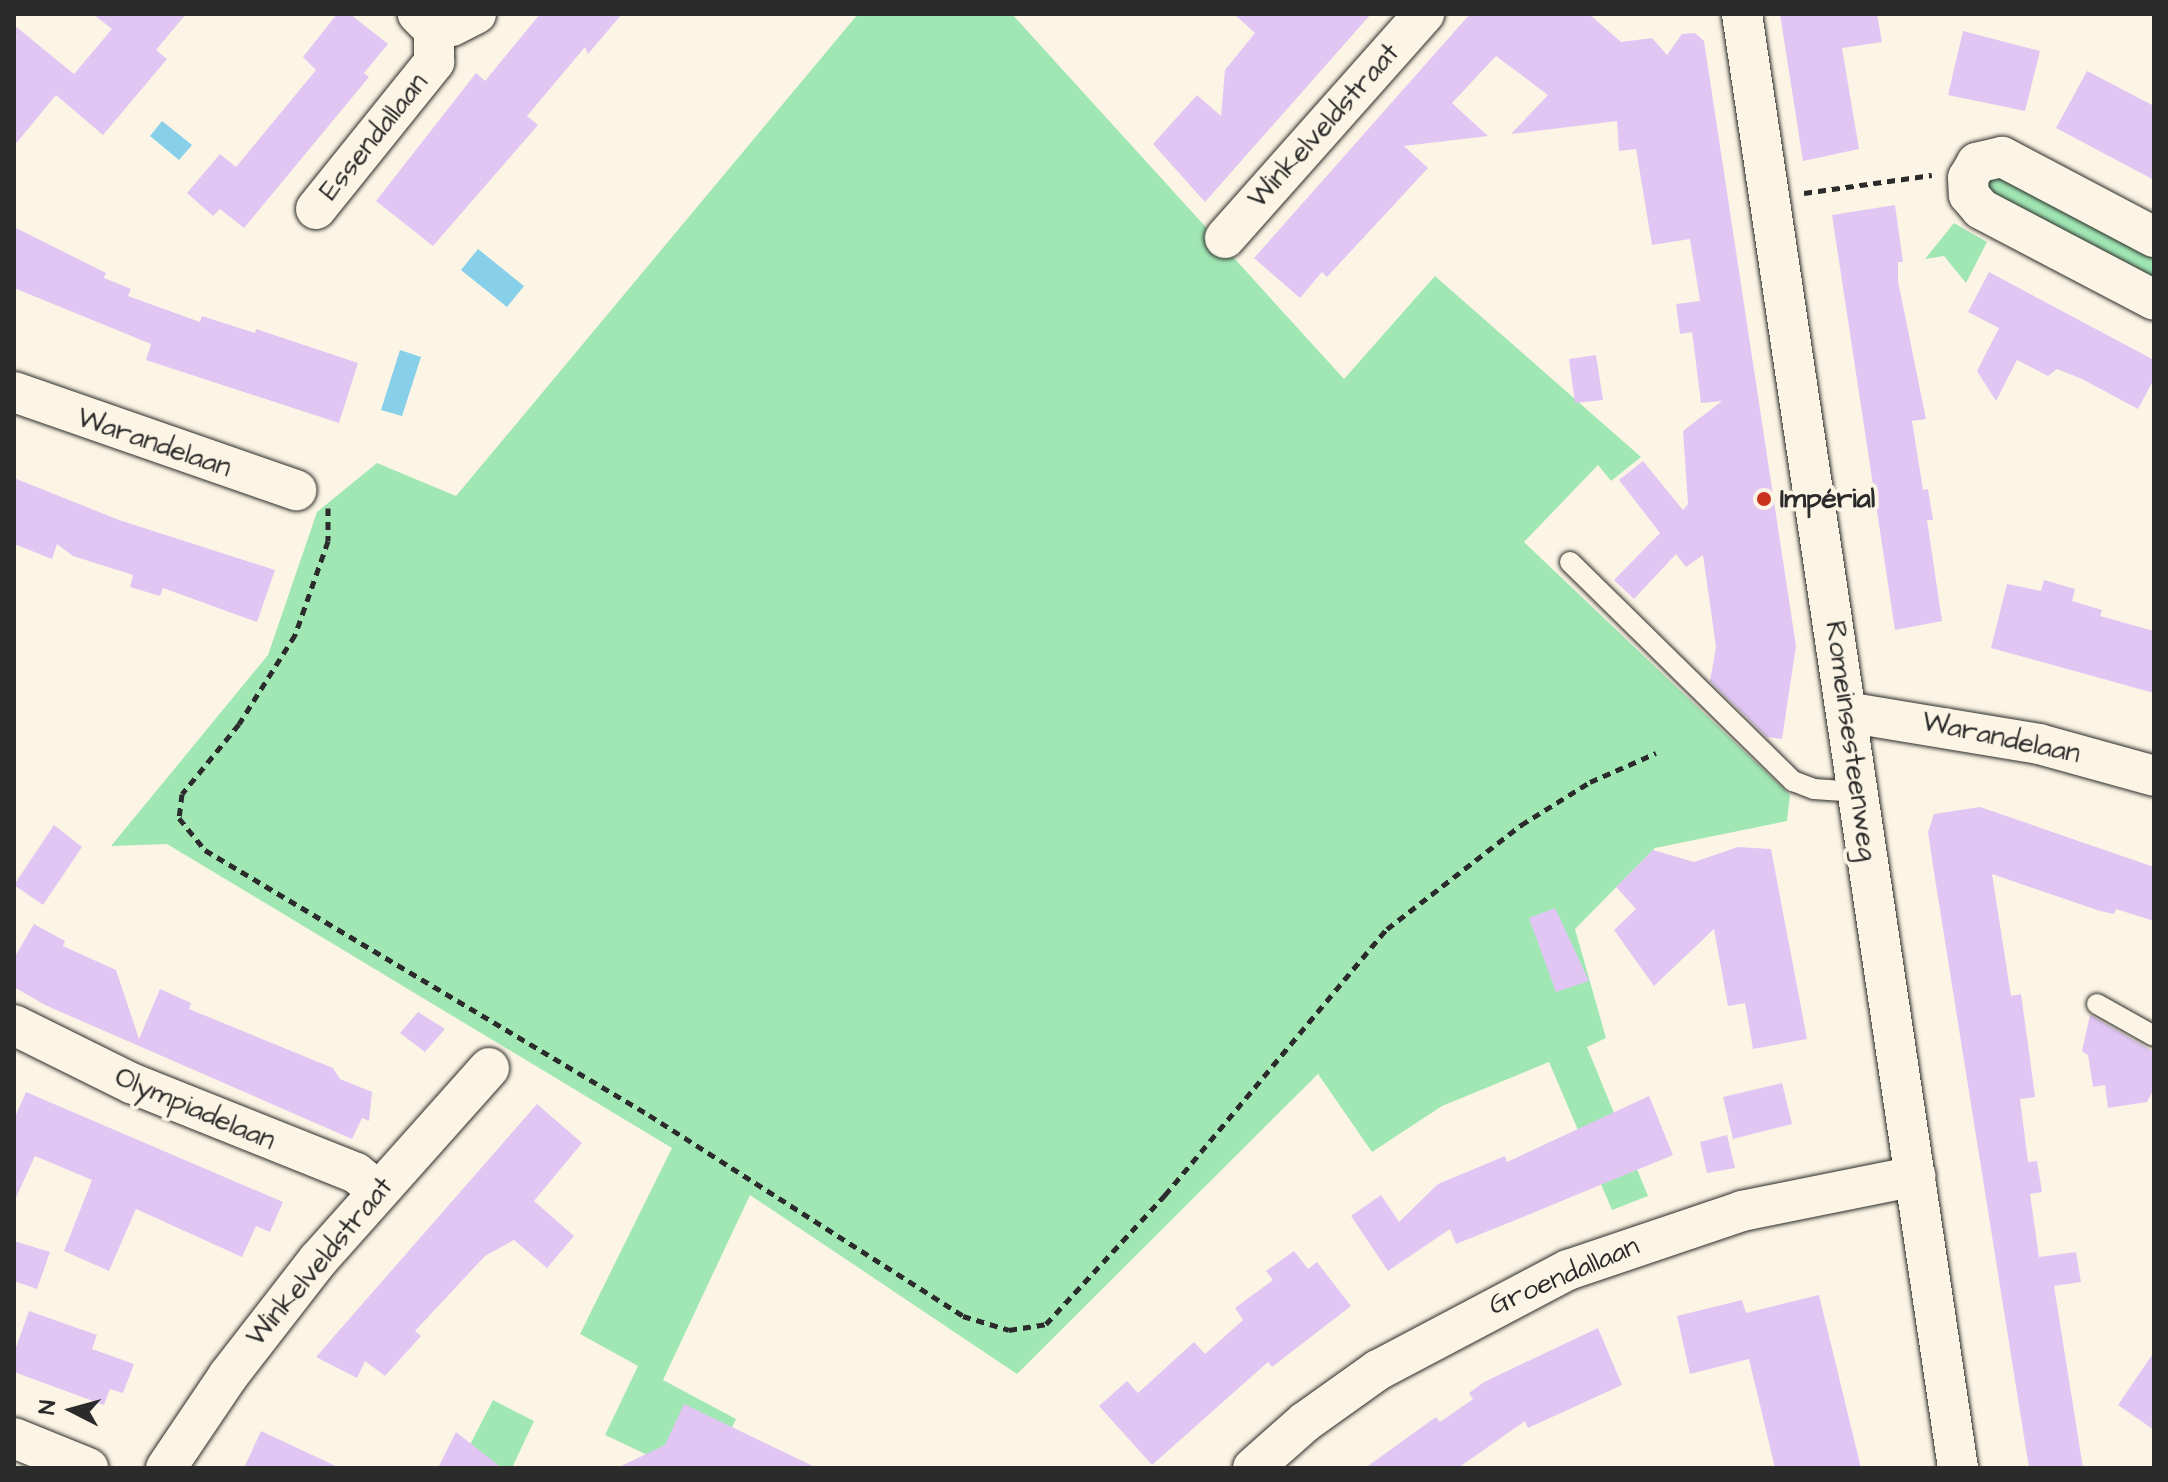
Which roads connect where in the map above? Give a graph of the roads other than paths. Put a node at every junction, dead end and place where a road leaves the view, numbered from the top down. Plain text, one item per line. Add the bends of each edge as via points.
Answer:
1 (476, 14) edge
2 (1424, 14) edge
3 (1742, 14) edge
4 (422, 18) edge
5 (316, 209) dead end
6 (2154, 237) edge
7 (1225, 238) dead end
8 (2154, 300) edge
9 (14, 392) edge
10 (296, 490) road end
11 (1570, 562) dead end
12 (1846, 712) junction
13 (2154, 776) edge
14 (1858, 792) junction
15 (2097, 1004) dead end
16 (14, 1025) edge
17 (2154, 1036) edge
18 (489, 1068) dead end
19 (1916, 1176) junction
20 (377, 1190) junction
21 (14, 1438) edge
22 (88, 1468) edge
23 (166, 1468) edge
24 (1253, 1468) edge
25 (1958, 1468) edge

1 - 4 street, Essendallaan via 452,26
2 - 7 street, Winkelveldstraat
3 - 12 street, Romeinsesteenweg
4 - 5 street, Essendallaan via 437,41 434,62
6 - 8 street via 2002,157 1977,163 1968,178 1969,195 1981,209
9 - 10 street, Warandelaan
11 - 14 lane via 1793,781 1814,789
12 - 13 street, Warandelaan via 2039,744
12 - 14 street, Romeinsesteenweg
14 - 19 street, Romeinsesteenweg
15 - 17 lane
16 - 20 street, Olympiadelaan via 131,1083 356,1173
18 - 20 street, Winkelveldstraat
19 - 24 street, Groendallaan via 1742,1211 1568,1270 1378,1370 1305,1422
19 - 25 street, Romeinsesteenweg
20 - 23 street, Winkelveldstraat via 256,1337
21 - 22 street

